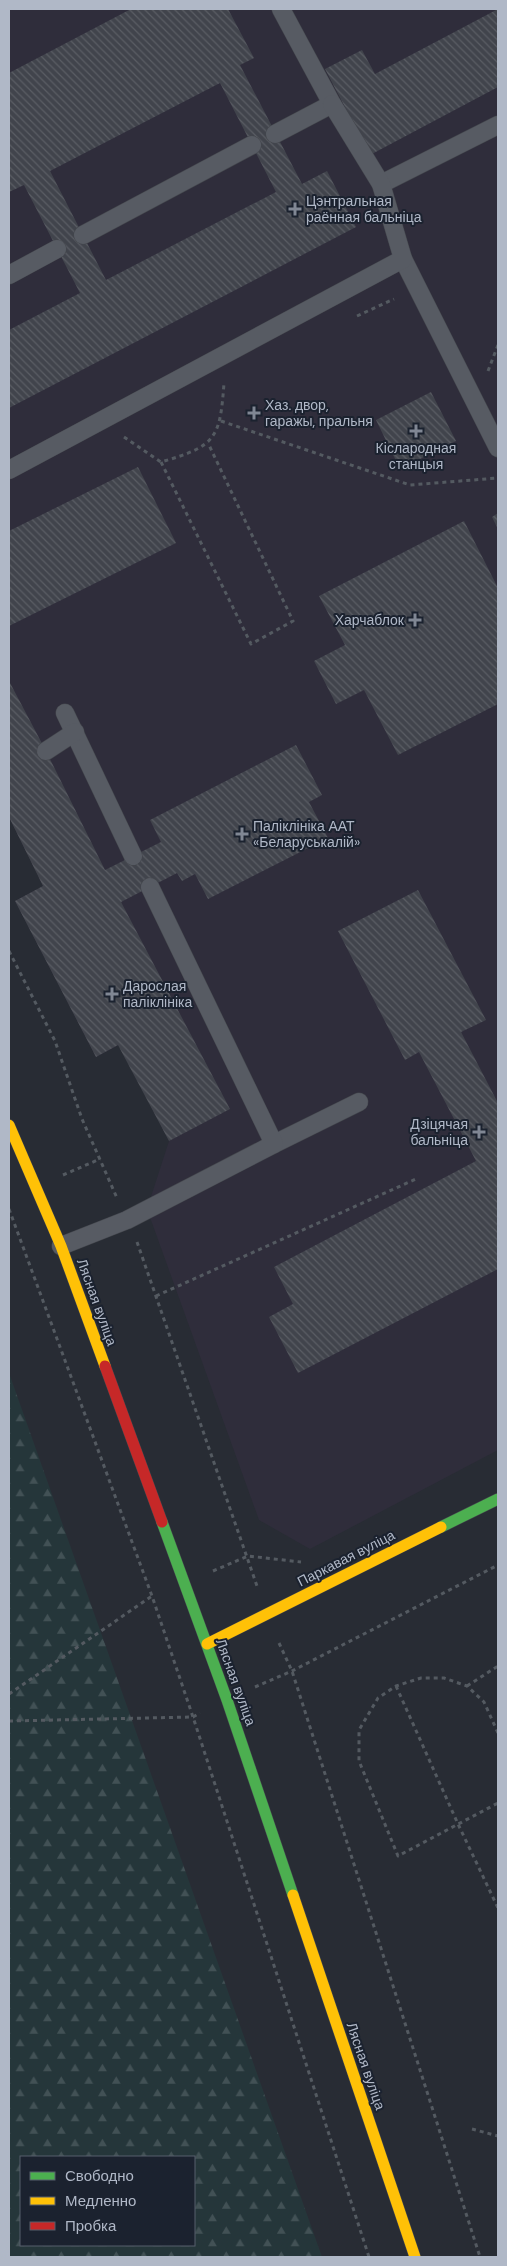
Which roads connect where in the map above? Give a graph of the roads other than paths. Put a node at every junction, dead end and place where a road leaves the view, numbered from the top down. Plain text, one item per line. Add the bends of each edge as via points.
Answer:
1 (281, 9) edge
2 (332, 104) junction
3 (498, 125) edge
4 (275, 134) dead end
5 (252, 145) dead end
6 (381, 184) junction
7 (83, 235) dead end
8 (57, 249) dead end
9 (403, 259) junction
10 (9, 275) edge
11 (498, 448) edge
12 (9, 470) edge
13 (65, 712) dead end
14 (75, 732) junction
15 (46, 751) dead end
16 (133, 856) dead end
17 (150, 887) dead end
18 (359, 1102) dead end
19 (9, 1125) edge
20 (274, 1144) junction
21 (61, 1246) junction
22 (498, 1499) edge
23 (207, 1644) junction
24 (415, 2257) edge

1 - 2 lane
2 - 4 lane
2 - 6 lane
3 - 6 lane
5 - 7 lane
6 - 9 lane
8 - 10 lane
9 - 11 lane
9 - 12 lane
13 - 14 lane
14 - 15 lane
14 - 16 lane
17 - 20 lane
18 - 20 lane
19 - 21 main road, Лясная вуліца
20 - 21 lane via 127,1220
21 - 23 main road, Лясная вуліца
22 - 23 main road, Паркавая вуліца
23 - 24 main road, Лясная вуліца

